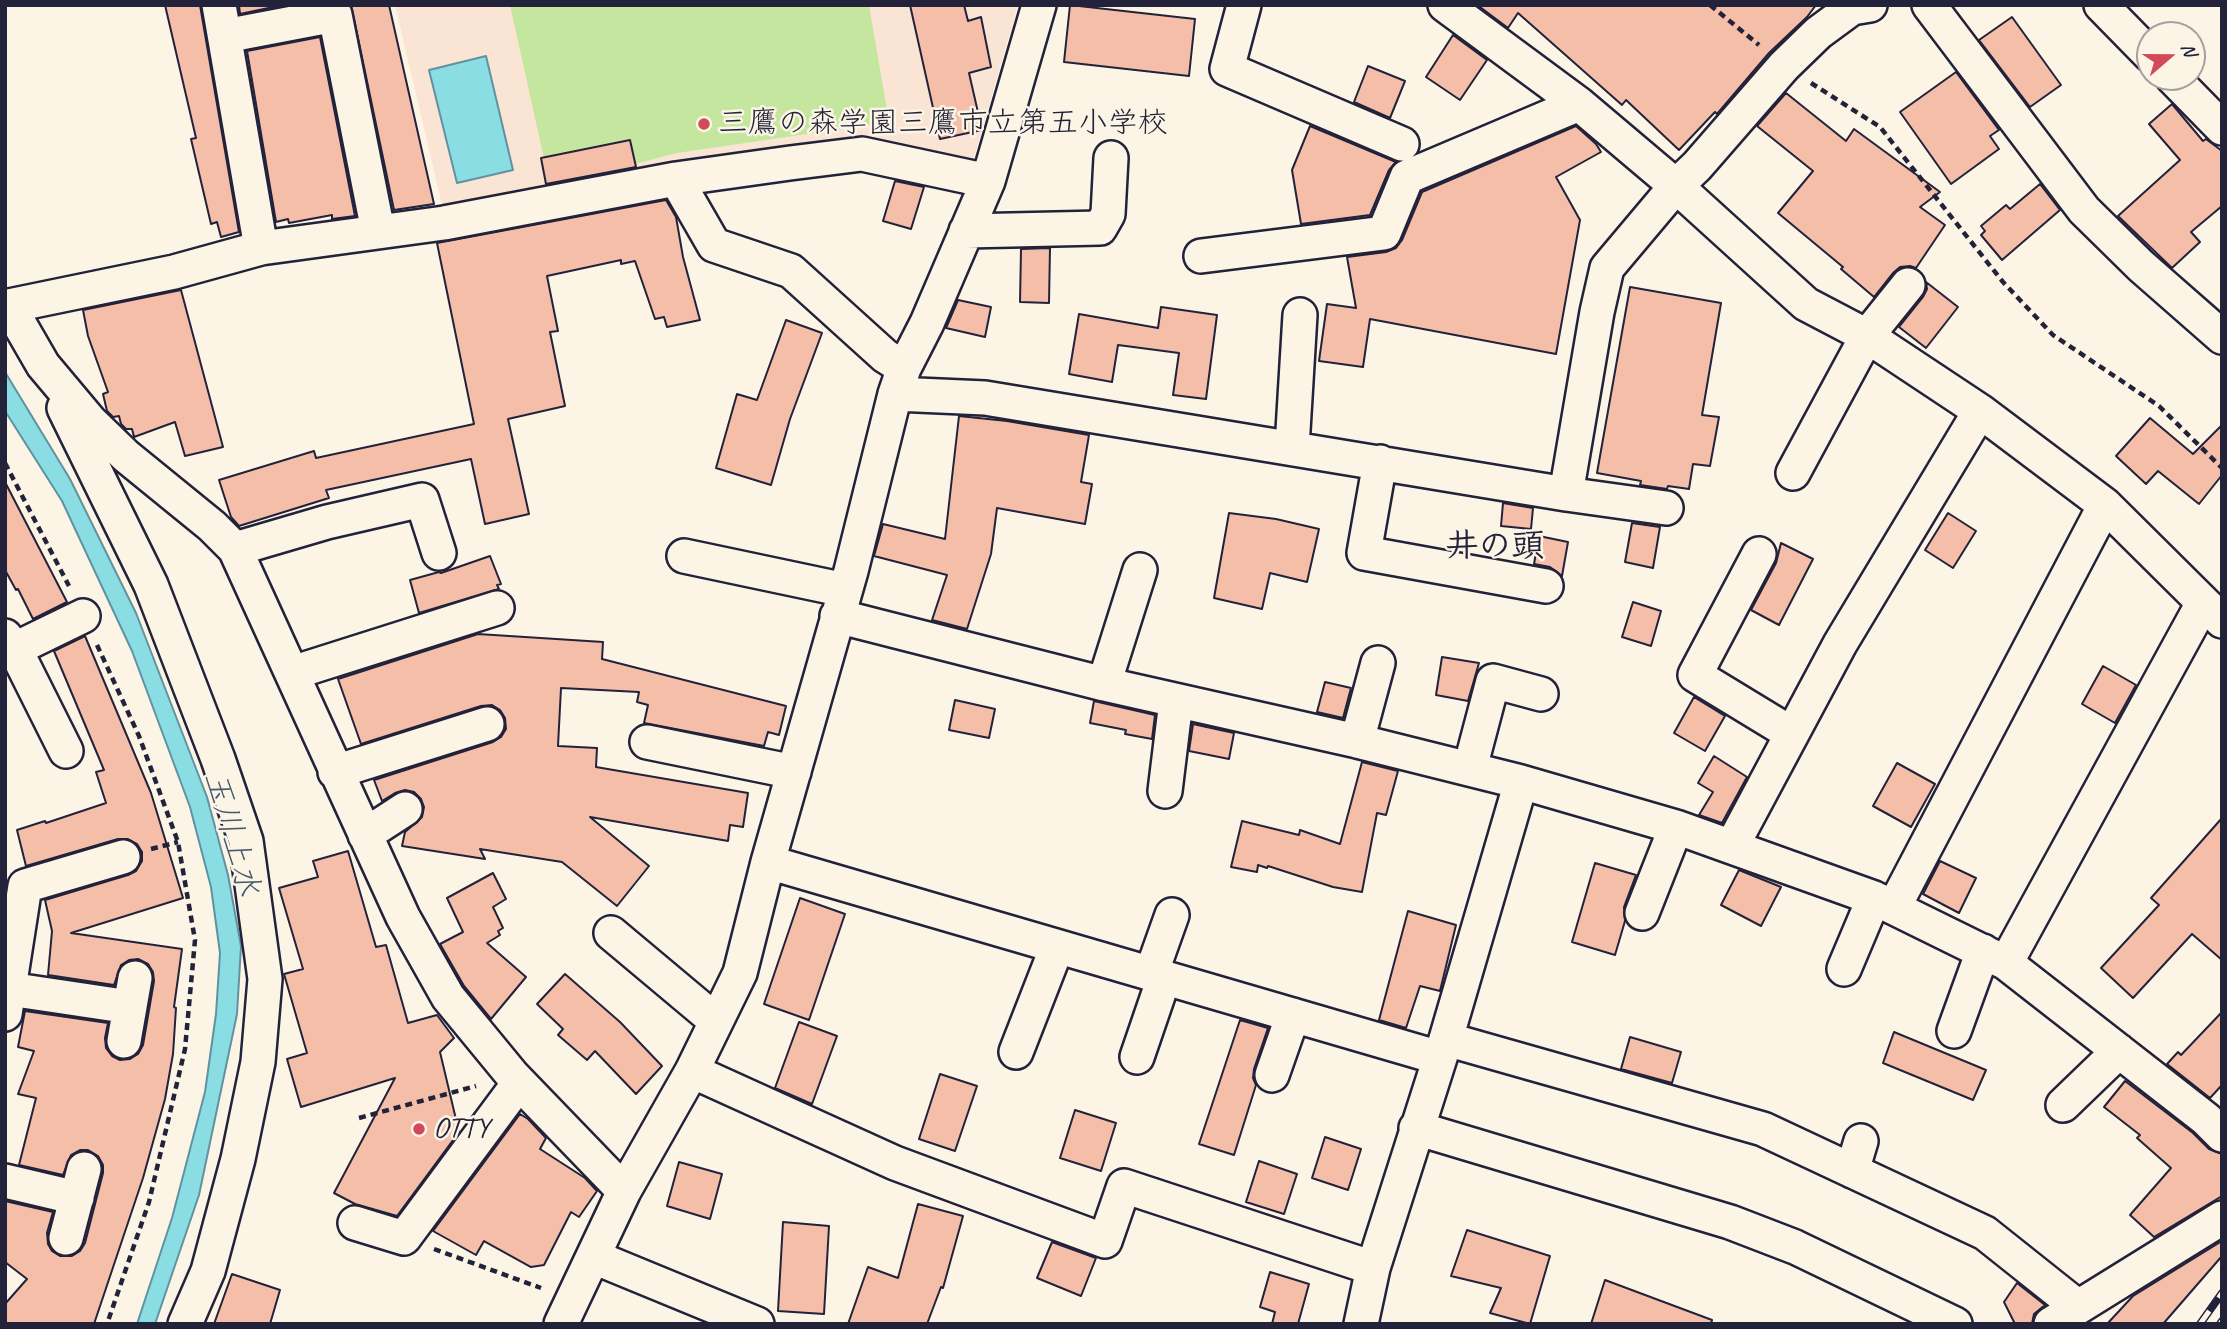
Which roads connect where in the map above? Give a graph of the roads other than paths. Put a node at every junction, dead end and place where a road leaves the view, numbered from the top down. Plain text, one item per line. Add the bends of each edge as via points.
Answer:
1 (1039, 5) edge
2 (1244, 5) edge
3 (1445, 5) edge
4 (1870, 5) edge
5 (1929, 5) edge
6 (2101, 5) edge
7 (222, 21) edge
8 (2136, 41) edge
9 (2186, 91) edge
10 (1579, 104) junction
11 (2222, 128) edge
12 (1402, 144) dead end
13 (1111, 158) dead end
14 (676, 179) junction
15 (988, 181) junction
16 (1676, 186) junction
17 (378, 231) junction
18 (966, 231) junction
19 (261, 248) junction
20 (1200, 256) dead end
21 (1908, 285) dead end
22 (1300, 315) dead end
23 (1867, 336) junction
24 (2222, 337) edge
25 (899, 381) junction
26 (64, 408) dead end
27 (1980, 411) junction
28 (1292, 447) junction
29 (1380, 462) junction
30 (1793, 473) dead end
31 (1566, 494) junction
32 (2105, 505) junction
33 (1666, 508) dead end
34 (235, 550) junction
35 (439, 553) dead end
36 (1759, 554) dead end
37 (684, 556) dead end
38 (1140, 570) dead end
39 (1546, 586) dead end
40 (841, 603) junction
41 (497, 608) dead end
42 (2213, 612) edge
43 (83, 616) road end
44 (8, 646) edge
45 (1378, 663) dead end
46 (292, 673) junction
47 (1104, 684) junction
48 (1541, 694) dead end
49 (1176, 701) junction
50 (487, 724) dead end
51 (1792, 734) junction
52 (1357, 741) junction
53 (647, 742) dead end
54 (66, 751) dead end
55 (1469, 768) junction
56 (335, 772) junction
57 (794, 772) junction
58 (1521, 782) junction
59 (1165, 791) dead end
60 (405, 809) dead end
61 (1676, 827) junction
62 (365, 835) junction
63 (1732, 846) junction
64 (123, 857) dead end
65 (768, 862) junction
66 (1884, 902) junction
67 (1642, 913) dead end
68 (1172, 915) dead end
69 (611, 933) dead end
70 (10, 945) edge
71 (1057, 947) junction
72 (1994, 957) junction
73 (1844, 969) dead end
74 (1158, 976) junction
75 (7, 1002) edge
76 (1293, 1016) junction
77 (716, 1021) junction
78 (1954, 1031) dead end
79 (124, 1041) dead end
80 (1443, 1049) junction
81 (2119, 1051) junction
82 (1016, 1052) dead end
83 (1138, 1057) dead end
84 (692, 1071) junction
85 (1272, 1075) dead end
86 (516, 1080) junction
87 (2063, 1105) dead end
88 (2217, 1119) edge
89 (1416, 1128) junction
90 (5, 1181) edge
91 (624, 1191) junction
92 (2222, 1219) edge
93 (355, 1223) dead end
94 (66, 1238) dead end
95 (594, 1257) junction
96 (1373, 1268) junction
97 (566, 1312) edge
98 (2065, 1315) edge
99 (185, 1324) edge
100 (757, 1324) edge
101 (1361, 1324) edge
102 (1955, 1324) edge

1 - 15 street
2 - 12 street via 1227,69
3 - 10 street
4 - 16 street via 1852,8 1818,33
5 - 24 street via 2084,210
6 - 8 street
7 - 17 street via 335,15
7 - 19 street
9 - 11 street
10 - 16 street
10 - 20 street via 1406,177 1384,233
13 - 18 street via 1108,214 1100,228
14 - 15 street via 862,154
14 - 17 street
14 - 25 street via 714,246 790,271 885,356
15 - 18 street
16 - 23 street via 1806,304
16 - 31 street via 1608,268
17 - 19 street
18 - 25 street
19 - 34 street via 174,272 9,306 43,365 90,421
21 - 23 street
22 - 28 street
23 - 27 street
23 - 30 street
25 - 28 street
25 - 40 street
26 - 99 street via 151,585 219,759 246,841 265,979 258,1062 238,1159 208,1272
27 - 32 street
27 - 51 street via 1840,644
28 - 29 street
29 - 31 street
29 - 39 street via 1364,553
31 - 33 street
32 - 42 street
32 - 66 street
34 - 35 street via 422,500
34 - 46 street
36 - 51 street via 1695,675
37 - 40 street
38 - 47 street
40 - 47 street
40 - 57 street
41 - 46 street
42 - 72 street
43 - 44 street
44 - 54 street
45 - 52 street
46 - 56 street
47 - 49 street
48 - 55 street via 1493,681
49 - 52 street
49 - 59 street
50 - 56 street
51 - 63 street
52 - 55 street
53 - 57 street
55 - 58 street
56 - 62 street
57 - 65 street
58 - 61 street
58 - 80 street
60 - 62 street
61 - 63 street
61 - 67 street
62 - 86 street via 403,917 448,997
63 - 66 street
64 - 70 street via 25,887
65 - 71 street
65 - 77 street via 740,973
66 - 72 street
66 - 73 street
68 - 74 street
69 - 77 street
70 - 75 street
71 - 74 street
71 - 82 street
72 - 78 street
72 - 81 street
74 - 76 street
74 - 83 street
75 - 79 street via 132,993
76 - 80 street
76 - 85 street
77 - 84 street
80 - 89 street
80 - 98 street via 1857,1156 1985,1233
81 - 87 street
81 - 88 street
84 - 91 street
84 - 96 street via 895,1163 1105,1241 1124,1186
86 - 91 street
86 - 93 street via 404,1238
89 - 96 street
89 - 102 street via 1730,1222 1795,1247
90 - 94 street via 80,1184
91 - 95 street
92 - 98 street
95 - 97 street
95 - 100 street
96 - 101 street

